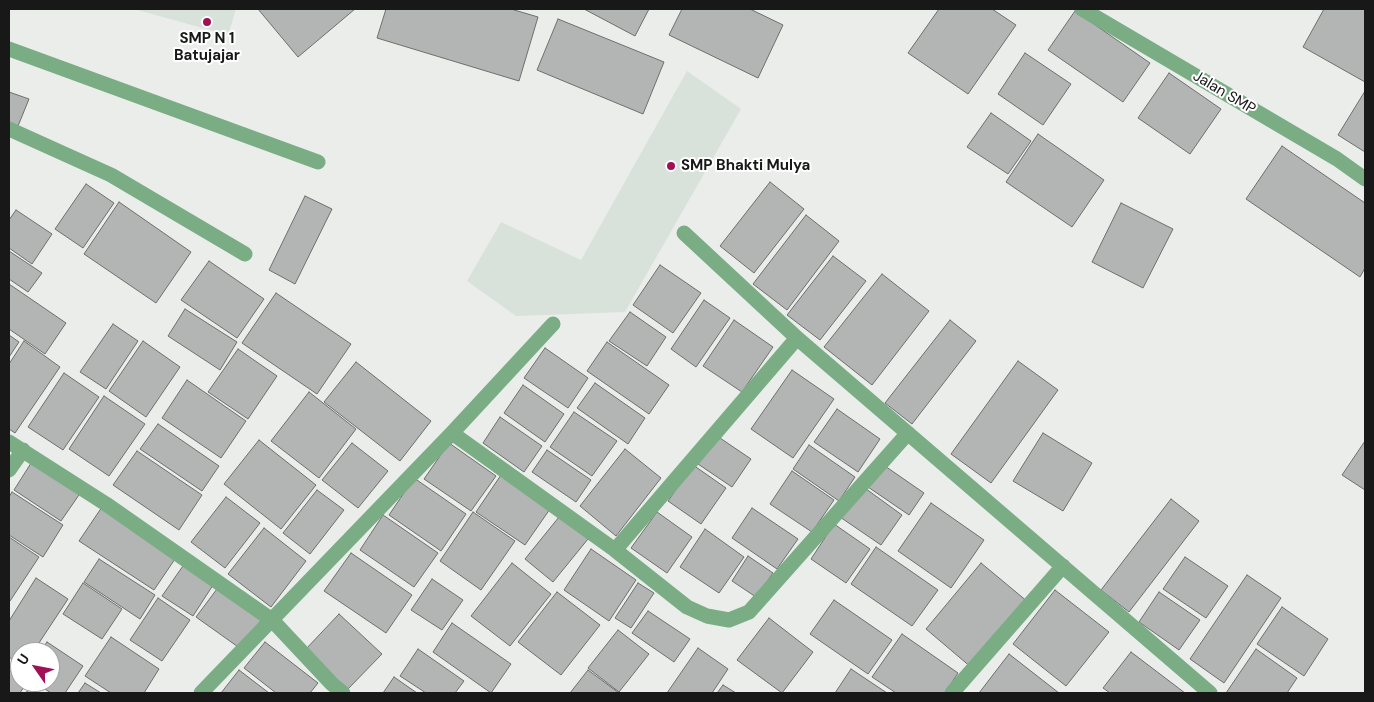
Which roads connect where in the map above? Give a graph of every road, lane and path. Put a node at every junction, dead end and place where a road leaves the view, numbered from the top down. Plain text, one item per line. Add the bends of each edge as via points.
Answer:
1 (1082, 9) edge
2 (9, 49) edge
3 (9, 130) edge
4 (318, 162) dead end
5 (1365, 179) edge
6 (684, 233) dead end
7 (245, 254) dead end
8 (553, 324) dead end
9 (797, 338) junction
10 (452, 432) junction
11 (908, 433) junction
12 (9, 442) edge
13 (23, 450) junction
14 (9, 470) edge
15 (615, 550) junction
16 (1062, 566) junction
17 (272, 620) junction
18 (201, 693) edge
19 (343, 693) edge
20 (952, 693) edge
21 (1210, 693) edge

1 - 5 street, Jalan SMP via 1337,159
2 - 4 street
3 - 7 street via 111,175
6 - 9 street
8 - 10 street
9 - 11 street
9 - 15 street
10 - 15 street
10 - 17 street
11 - 15 street via 750,612 729,620 707,616 687,607
11 - 16 street
12 - 13 street
13 - 14 street
13 - 17 street
16 - 20 street
16 - 21 street
17 - 18 street
17 - 19 street

